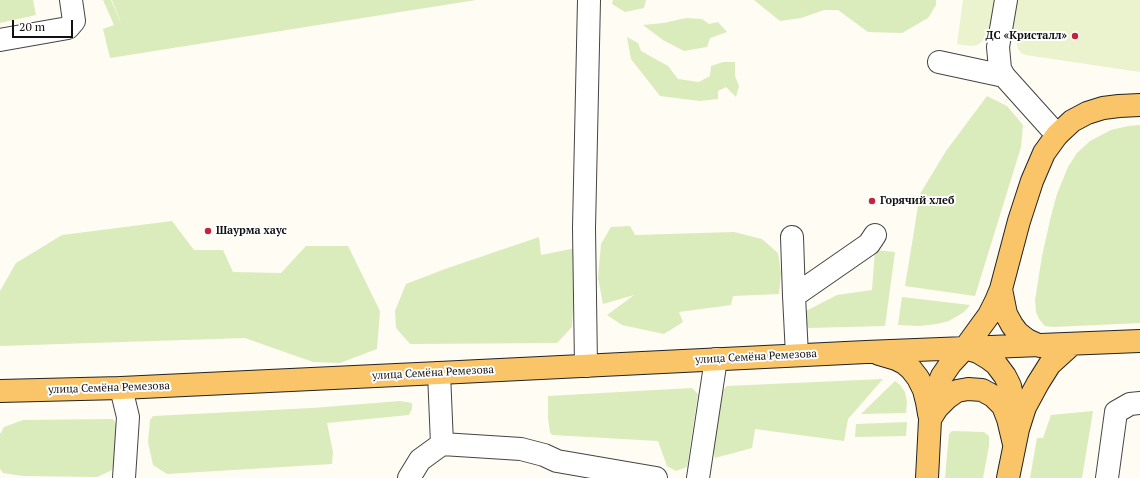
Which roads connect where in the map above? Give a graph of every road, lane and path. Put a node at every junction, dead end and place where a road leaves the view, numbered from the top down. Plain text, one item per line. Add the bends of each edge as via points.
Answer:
1 (71, 0) edge
2 (589, 0) edge
3 (1006, 0) edge
4 (0, 40) edge
5 (939, 62) dead end
6 (1004, 76) junction
7 (1140, 106) edge
8 (1057, 134) junction
9 (875, 235) dead end
10 (792, 237) dead end
11 (1001, 288) junction
12 (794, 296) junction
13 (1140, 341) edge
14 (1072, 344) junction
15 (1040, 346) junction
16 (965, 348) junction
17 (866, 352) junction
18 (797, 355) junction
19 (716, 359) junction
20 (586, 366) junction
21 (439, 373) junction
22 (121, 388) junction
23 (0, 391) edge
24 (1140, 403) edge
25 (930, 420) junction
26 (442, 444) junction
27 (1014, 446) junction
28 (124, 478) edge
29 (409, 478) edge
30 (656, 478) edge
31 (698, 478) edge
32 (927, 478) edge
33 (1008, 478) edge
34 (1108, 478) edge

1 - 4 street via 74,20 68,28
2 - 20 street via 584,228
3 - 6 street via 998,47 1000,68
5 - 6 street
6 - 8 street
7 - 8 main road via 1103,108 1072,121
8 - 11 main road via 1044,153 1032,181
9 - 12 street via 869,244
10 - 12 street
11 - 15 main road via 1006,314 1018,334
11 - 16 main road via 988,315
12 - 18 street
13 - 14 main road
14 - 15 main road
14 - 27 main road via 1050,364 1038,383 1025,407
15 - 16 main road
16 - 17 main road
16 - 25 main road via 942,376 933,400
16 - 27 main road via 978,352 996,364 1010,386 1013,400
17 - 18 main road, улица Семёна Ремезова
17 - 25 main road via 896,358 911,369 924,390
18 - 19 main road, улица Семёна Ремезова
19 - 20 main road, улица Семёна Ремезова
19 - 31 street
20 - 21 main road, улица Семёна Ремезова
21 - 22 main road, улица Семёна Ремезова
21 - 26 street
22 - 23 main road, улица Семёна Ремезова
22 - 28 street via 128,417
24 - 34 street via 1130,404 1116,412
25 - 27 main road via 937,408 957,391 982,390 1003,406
25 - 32 main road
26 - 29 street via 420,460
26 - 30 street via 521,449 557,461
27 - 33 main road

